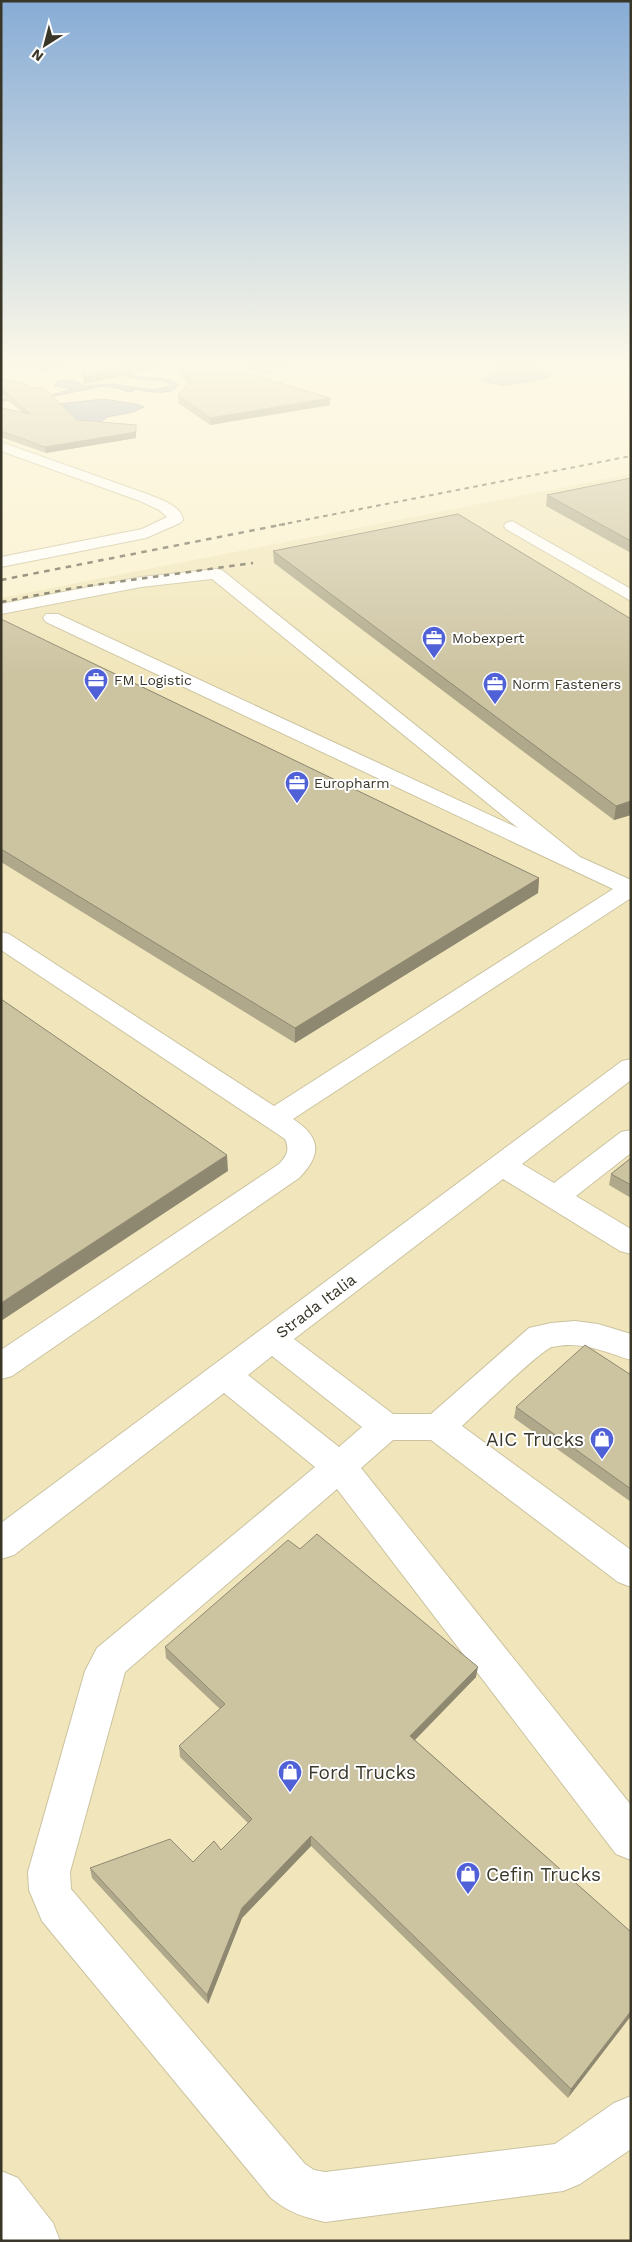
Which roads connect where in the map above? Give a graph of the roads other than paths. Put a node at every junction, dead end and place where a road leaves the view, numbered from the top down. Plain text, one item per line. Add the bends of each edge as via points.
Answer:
1 (61, 468) edge
2 (512, 526) dead end
3 (1, 562) edge
4 (631, 596) edge
5 (1, 609) edge
6 (52, 618) dead end
7 (571, 860) junction
8 (631, 889) edge
9 (1, 939) edge
10 (631, 1067) edge
11 (274, 1119) junction
12 (631, 1139) edge
13 (502, 1164) junction
14 (556, 1197) junction
15 (631, 1243) edge
16 (272, 1339) junction
17 (631, 1348) edge
18 (1, 1367) edge
19 (225, 1375) junction
20 (386, 1427) junction
21 (438, 1427) junction
22 (339, 1466) junction
23 (1, 1544) edge
24 (631, 1571) edge
25 (631, 1839) edge
26 (631, 2120) edge
27 (1, 2195) edge
28 (35, 2241) edge

1 - 3 street via 145,498 164,507 175,516 175,520 146,533
2 - 4 street
5 - 7 street via 141,582 216,574
6 - 7 street
7 - 8 street
8 - 11 street
9 - 11 street
10 - 13 street, Strada Italia
11 - 18 street via 295,1133 302,1142 304,1152 299,1162
12 - 14 street
13 - 14 street
13 - 16 street, Strada Italia
14 - 15 street
16 - 19 street, Strada Italia
16 - 20 street
17 - 21 street via 600,1336 576,1332 540,1338
19 - 22 street
19 - 23 street, Strada Italia
20 - 21 street
20 - 22 street
21 - 24 street
22 - 25 street
22 - 26 street via 111,1660 104,1671 49,1872 50,1890 57,1906 288,2181 304,2193 325,2197 563,2167
27 - 28 street

